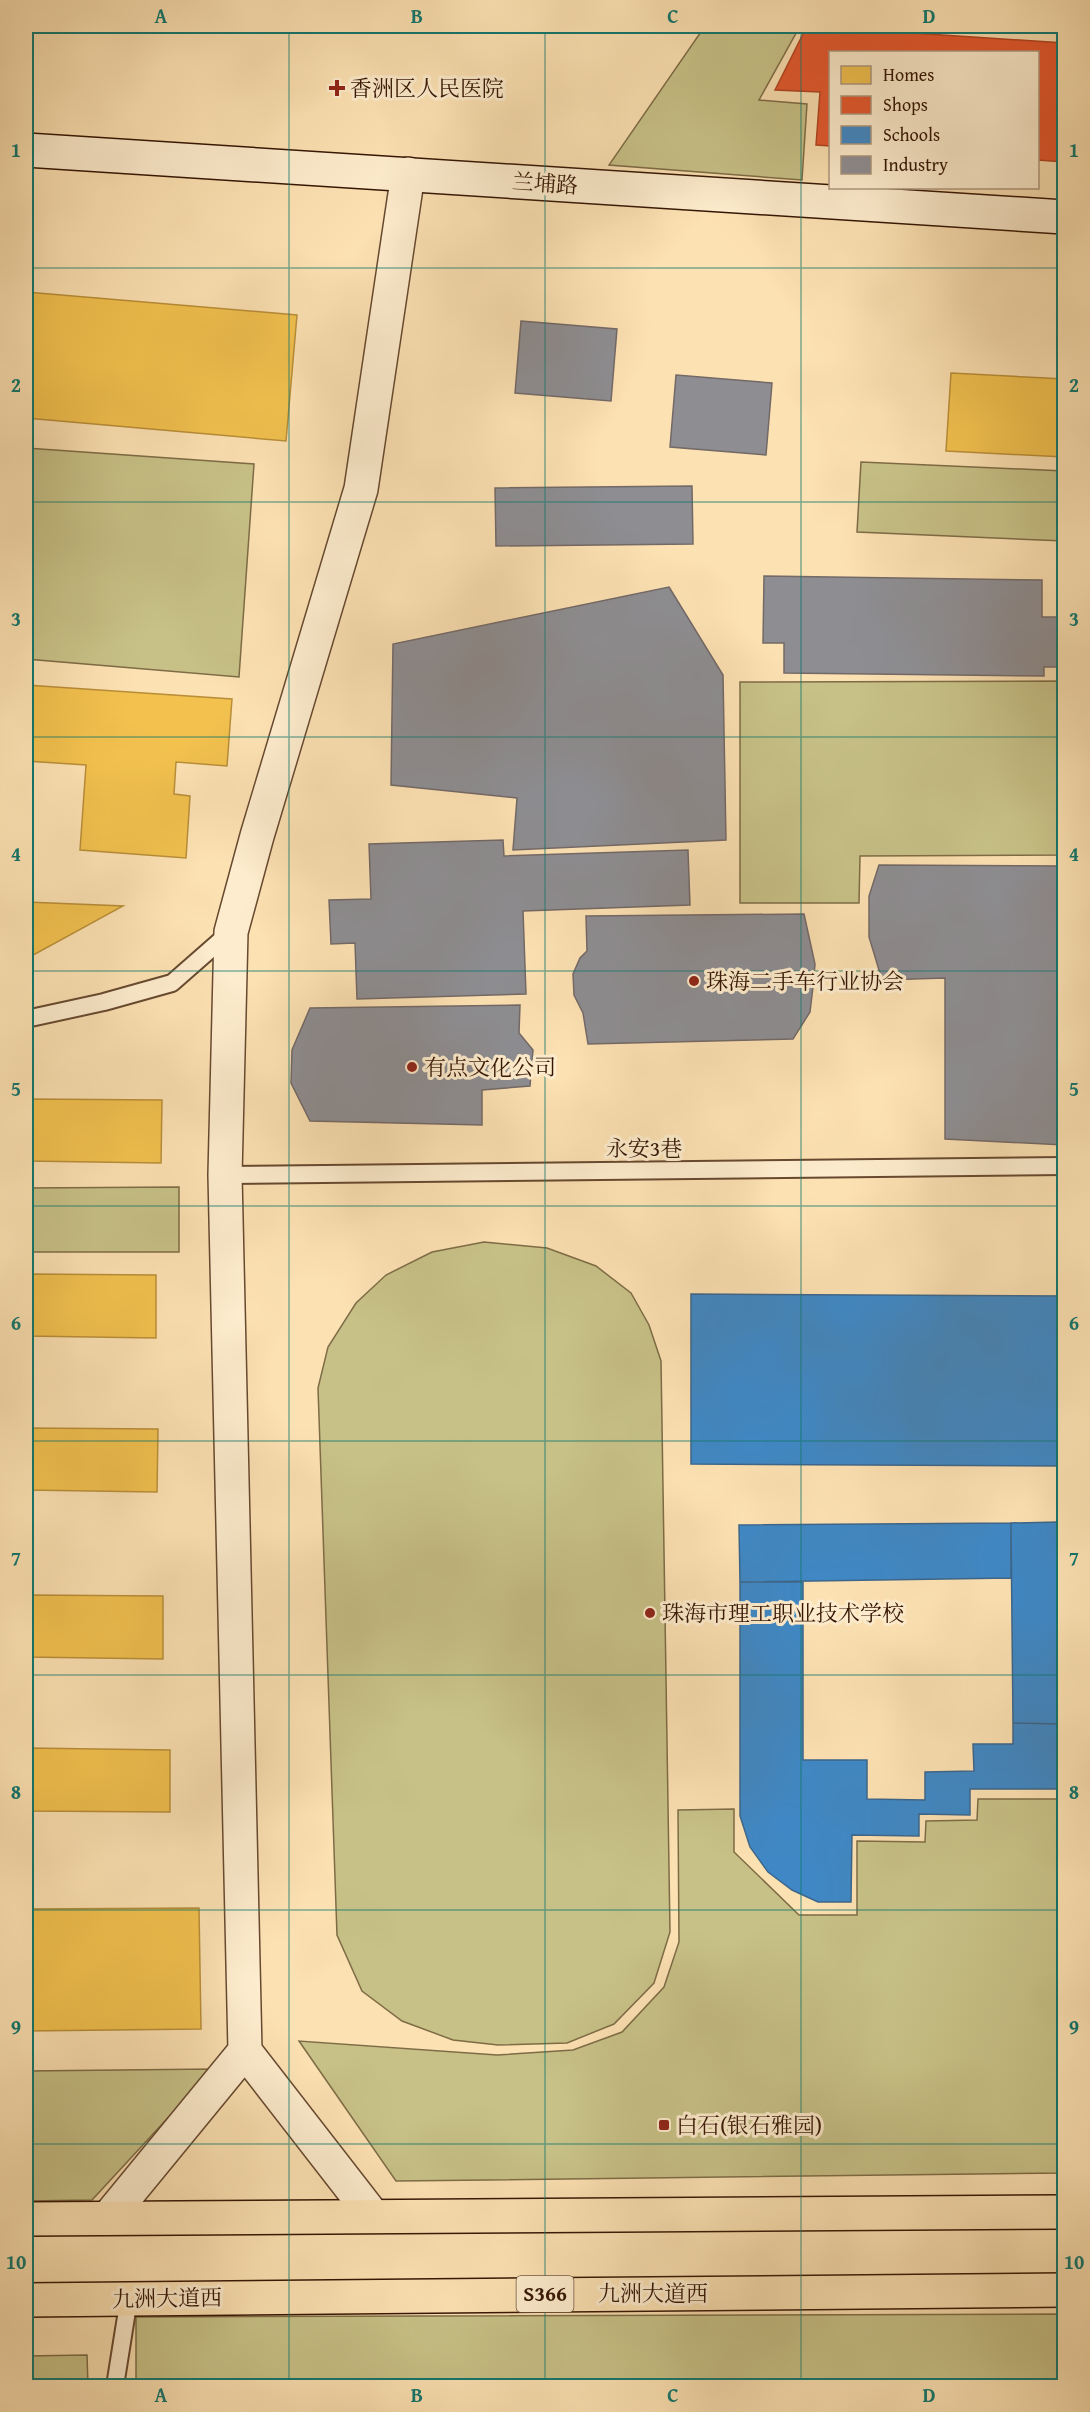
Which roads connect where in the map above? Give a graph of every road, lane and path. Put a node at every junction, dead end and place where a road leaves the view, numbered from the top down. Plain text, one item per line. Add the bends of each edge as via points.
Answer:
1 (26, 150) edge
2 (408, 174) junction
3 (1065, 217) edge
4 (231, 932) junction
5 (26, 1019) edge
6 (1065, 1166) edge
7 (225, 1174) junction
8 (245, 2051) junction
9 (1065, 2212) edge
10 (373, 2216) junction
11 (108, 2218) junction
12 (26, 2219) edge
13 (1065, 2290) edge
14 (129, 2298) junction
15 (26, 2300) edge
16 (115, 2386) edge

1 - 2 street, 兰埔路
2 - 3 street, 兰埔路
2 - 4 street via 361,489
4 - 5 lane via 172,983
4 - 7 street
6 - 7 lane, 永安3巷
7 - 8 street
8 - 10 street
8 - 11 street
9 - 10 main road
10 - 11 main road
11 - 12 main road
13 - 14 main road, 九洲大道西 / S366
14 - 15 main road, 九洲大道西 / S366
14 - 16 lane

